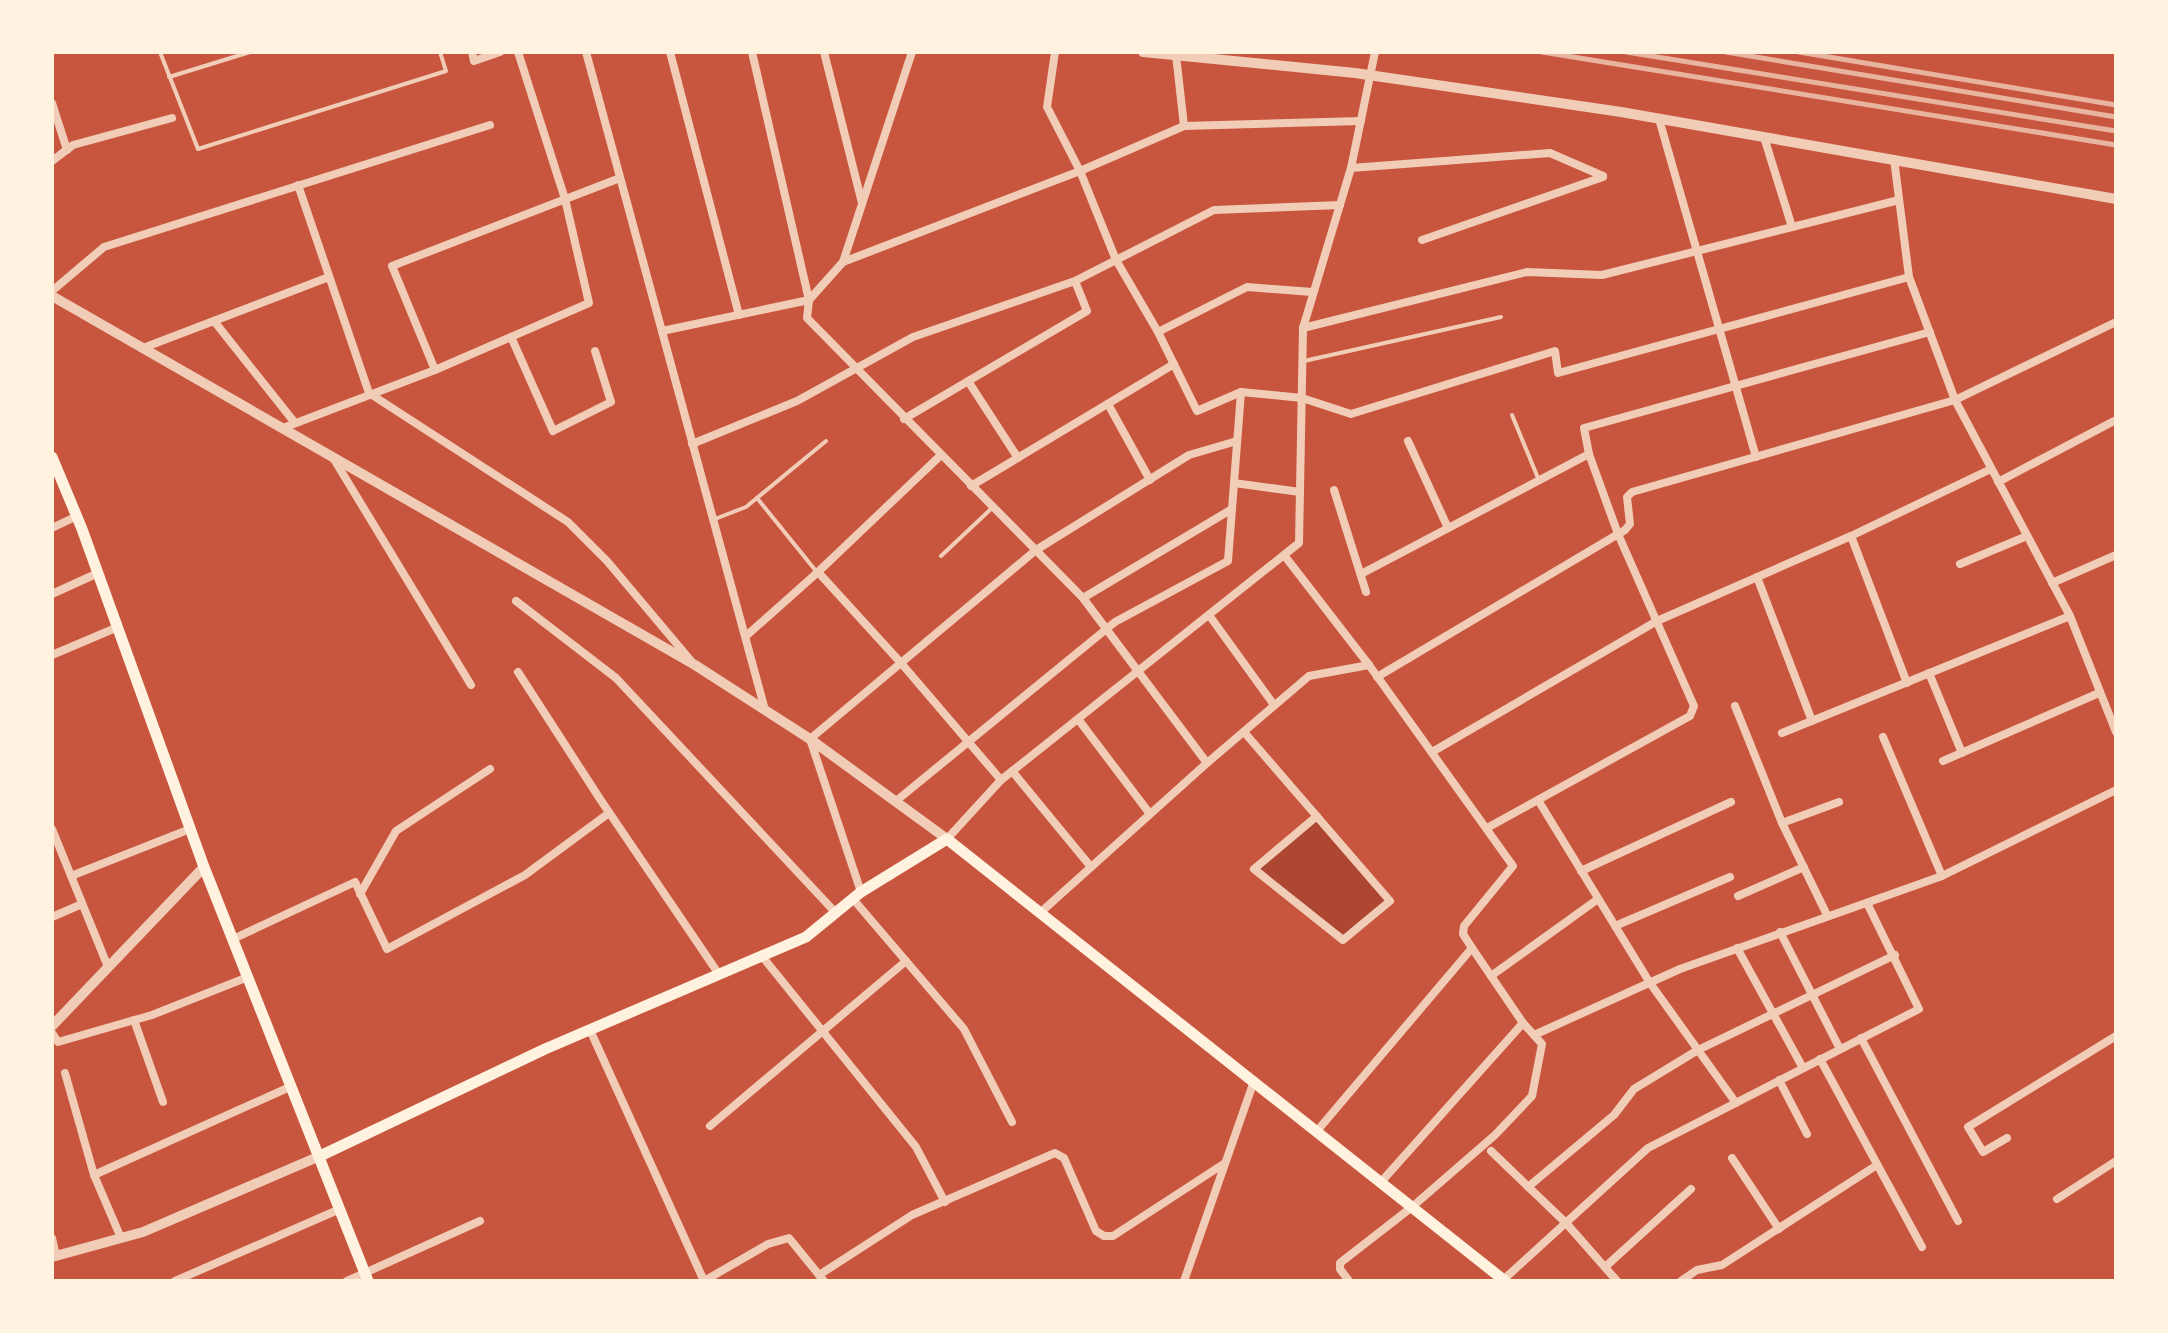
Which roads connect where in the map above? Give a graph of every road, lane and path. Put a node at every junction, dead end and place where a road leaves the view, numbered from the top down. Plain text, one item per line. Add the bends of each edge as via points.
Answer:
1 (160, 52) edge
2 (250, 52) edge
3 (440, 52) edge
4 (472, 52) edge
5 (500, 52) edge
6 (518, 52) edge
7 (586, 52) edge
8 (670, 52) edge
9 (752, 52) edge
10 (824, 52) edge
11 (912, 52) edge
12 (1055, 52) edge
13 (1143, 52) edge
14 (1375, 52) edge
15 (1176, 55) junction
16 (1369, 75) junction
17 (169, 77) junction
18 (52, 103) edge
19 (172, 118) dead end
20 (1659, 119) junction
21 (1361, 121) junction
22 (490, 125) dead end
23 (1184, 126) junction
24 (1764, 137) junction
25 (67, 150) junction
26 (1894, 159) junction
27 (52, 161) edge
28 (1351, 168) junction
29 (1080, 171) junction
30 (620, 178) junction
31 (298, 185) junction
32 (565, 199) junction
33 (2116, 199) edge
34 (1899, 200) junction
35 (862, 204) junction
36 (1340, 205) junction
37 (1792, 227) junction
38 (1422, 240) dead end
39 (1697, 251) junction
40 (1116, 260) junction
41 (843, 262) junction
42 (329, 277) junction
43 (1909, 277) junction
44 (1075, 281) junction
45 (1312, 292) junction
46 (52, 294) edge
47 (809, 300) junction
48 (739, 315) junction
49 (1501, 317) dead end
50 (214, 321) junction
51 (2116, 322) edge
52 (1303, 328) junction
53 (1719, 329) junction
54 (662, 331) junction
55 (1158, 332) junction
56 (1930, 332) junction
57 (511, 337) junction
58 (143, 348) junction
59 (595, 351) dead end
60 (1302, 362) junction
61 (1174, 364) junction
62 (855, 369) junction
63 (435, 370) junction
64 (968, 381) junction
65 (1735, 384) junction
66 (1241, 392) junction
67 (369, 393) junction
68 (1302, 398) junction
69 (1955, 400) junction
70 (1108, 404) junction
71 (1512, 415) dead end
72 (904, 419) junction
73 (2116, 420) edge
74 (295, 423) junction
75 (283, 428) junction
76 (826, 441) dead end
77 (1237, 441) junction
78 (1408, 441) dead end
79 (692, 444) junction
80 (1589, 454) junction
81 (941, 455) junction
82 (332, 456) junction
83 (52, 457) edge
84 (1756, 457) junction
85 (1018, 458) junction
86 (1991, 469) junction
87 (1150, 480) junction
88 (1539, 480) junction
89 (1998, 482) junction
90 (1234, 483) junction
91 (971, 486) junction
92 (1334, 490) dead end
93 (1300, 492) junction
94 (757, 498) junction
95 (994, 506) junction
96 (1232, 509) junction
97 (77, 516) junction
98 (712, 520) junction
99 (52, 528) edge
100 (1448, 528) junction
101 (1618, 534) junction
102 (1851, 536) junction
103 (2027, 536) junction
104 (1036, 550) junction
105 (1284, 555) junction
106 (2116, 555) edge
107 (941, 556) dead end
108 (1960, 564) dead end
109 (818, 572) junction
110 (98, 573) junction
111 (1361, 574) junction
112 (1757, 577) junction
113 (2052, 583) junction
114 (1366, 592) dead end
115 (52, 594) edge
116 (1083, 598) junction
117 (516, 601) dead end
118 (1209, 615) junction
119 (2070, 616) junction
120 (1657, 621) junction
121 (118, 627) junction
122 (1107, 628) junction
123 (746, 636) junction
124 (52, 655) edge
125 (901, 663) junction
126 (695, 665) junction
127 (1369, 665) junction
128 (1137, 670) junction
129 (518, 672) dead end
130 (1929, 673) junction
131 (1377, 677) junction
132 (1907, 683) junction
133 (471, 685) dead end
134 (2099, 693) junction
135 (1274, 705) junction
136 (1735, 706) dead end
137 (765, 710) junction
138 (1078, 719) junction
139 (1812, 721) junction
140 (1244, 732) junction
141 (2116, 732) edge
142 (1782, 733) dead end
143 (1883, 737) dead end
144 (810, 739) junction
145 (968, 742) junction
146 (1432, 752) junction
147 (1962, 753) junction
148 (1943, 761) dead end
149 (1207, 763) junction
150 (490, 769) dead end
151 (1012, 771) junction
152 (1001, 780) junction
153 (2116, 790) edge
154 (1538, 800) junction
155 (896, 801) junction
156 (1731, 802) dead end
157 (1839, 802) dead end
158 (609, 813) junction
159 (1150, 814) junction
160 (1317, 816) junction
161 (1782, 823) junction
162 (1487, 828) junction
163 (52, 829) edge
164 (190, 829) junction
165 (947, 839) junction
166 (204, 867) junction
167 (1091, 867) junction
168 (1804, 867) junction
169 (1581, 871) junction
170 (71, 876) junction
171 (1942, 876) junction
172 (1730, 877) dead end
173 (360, 894) junction
174 (857, 895) junction
175 (1738, 896) dead end
176 (1598, 899) junction
177 (1867, 903) junction
178 (82, 904) junction
179 (835, 912) junction
180 (1041, 912) junction
181 (1827, 915) junction
182 (52, 917) edge
183 (1615, 926) junction
184 (1780, 932) junction
185 (233, 939) junction
186 (1472, 948) junction
187 (1737, 948) junction
188 (761, 955) junction
189 (1895, 955) junction
190 (906, 961) junction
191 (108, 967) junction
192 (718, 973) junction
193 (1491, 976) junction
194 (248, 977) junction
195 (1650, 983) junction
196 (1811, 993) junction
197 (1773, 1013) junction
198 (134, 1020) junction
199 (1523, 1023) junction
200 (52, 1026) edge
201 (590, 1030) junction
202 (823, 1032) junction
203 (52, 1033) edge
204 (1534, 1035) junction
205 (2116, 1036) edge
206 (1861, 1038) junction
207 (1840, 1049) junction
208 (1698, 1050) junction
209 (1820, 1059) junction
210 (1803, 1068) junction
211 (65, 1073) dead end
212 (1779, 1080) junction
213 (1254, 1081) junction
214 (292, 1086) junction
215 (163, 1102) dead end
216 (1736, 1103) junction
217 (1012, 1122) dead end
218 (710, 1126) dead end
219 (1317, 1131) junction
220 (1807, 1134) dead end
221 (2007, 1138) dead end
222 (1491, 1151) dead end
223 (320, 1156) junction
224 (1732, 1158) dead end
225 (2116, 1161) edge
226 (1225, 1163) junction
227 (1877, 1165) junction
228 (94, 1175) junction
229 (1381, 1182) junction
230 (1528, 1187) junction
231 (1691, 1189) dead end
232 (2057, 1199) dead end
233 (945, 1202) junction
234 (1412, 1207) junction
235 (340, 1209) junction
236 (480, 1221) dead end
237 (1958, 1221) dead end
238 (1566, 1223) junction
239 (1779, 1229) junction
240 (52, 1238) edge
241 (121, 1238) junction
242 (1922, 1247) dead end
243 (54, 1256) edge
244 (1605, 1267) junction
245 (367, 1277) edge
246 (822, 1278) edge
247 (1504, 1280) edge
248 (175, 1281) edge
249 (347, 1281) edge
250 (704, 1281) edge
251 (1184, 1281) edge
252 (1349, 1281) edge
253 (1617, 1281) edge
254 (1681, 1281) edge

1 - 17 lane
2 - 17 lane
3 - 17 lane via 446,71 198,149
4 - 5 street via 474,61
6 - 32 street
7 - 30 street
8 - 48 street
9 - 47 street
10 - 35 street
11 - 35 street
12 - 29 street via 1047,107
13 - 15 street
14 - 16 street
15 - 16 street
15 - 23 street
16 - 20 street
16 - 21 street
18 - 25 street
19 - 25 street
20 - 24 street
20 - 39 street
21 - 23 street
21 - 28 street
22 - 31 street
23 - 29 street
24 - 26 street
24 - 37 street
25 - 27 street
26 - 33 street
26 - 34 street
28 - 36 street
28 - 38 street via 1550,153 1603,176
29 - 40 street
29 - 41 street
30 - 32 street
30 - 54 street
31 - 42 street
31 - 46 street via 104,247
32 - 57 street via 589,303
32 - 63 street via 392,266
34 - 37 street
34 - 43 street
35 - 41 street
36 - 40 street via 1214,210
36 - 45 street
37 - 39 street
39 - 52 street via 1602,275 1527,272
39 - 53 street
40 - 44 street
40 - 55 street
41 - 47 street
42 - 50 street
42 - 67 street
43 - 53 street
43 - 56 street
44 - 62 street via 913,337
44 - 64 street via 1087,311
45 - 52 street
45 - 55 street via 1247,287
46 - 58 street
47 - 48 street
47 - 62 street via 807,318
48 - 54 street
49 - 60 lane
50 - 58 street
50 - 74 street
51 - 69 street
52 - 60 street
53 - 65 street
53 - 68 street via 1558,373 1555,351 1351,414
54 - 79 street
55 - 61 street
56 - 65 street
56 - 69 street
57 - 59 street via 553,431 611,402
57 - 63 street
58 - 75 street
60 - 68 street
61 - 66 street via 1197,411
61 - 70 street
62 - 72 street
62 - 79 street via 797,401
63 - 67 street
64 - 72 street
64 - 85 street
65 - 80 street via 1588,426 1583,432
65 - 84 street
66 - 68 street
66 - 77 street
67 - 74 street
67 - 126 street via 568,522
68 - 93 street
69 - 84 street
69 - 86 street
70 - 85 street
70 - 87 street
71 - 88 lane
72 - 81 street
73 - 89 street
74 - 75 street
75 - 82 street
76 - 94 lane
77 - 87 street via 1189,455
77 - 90 street
78 - 100 street
79 - 98 street
80 - 88 street
80 - 101 street
81 - 91 street
81 - 109 street
82 - 126 street
82 - 133 street
83 - 97 main road
84 - 101 street via 1632,492 1627,497 1629,527
85 - 91 street
86 - 89 street
86 - 102 street
87 - 104 street
88 - 100 street
89 - 103 street
90 - 93 street
90 - 96 street
91 - 95 street
92 - 111 street
93 - 105 street via 1299,543
94 - 98 lane
94 - 109 lane
95 - 104 street
95 - 107 lane
96 - 116 street
96 - 122 street via 1228,561
97 - 99 street
97 - 110 main road
98 - 123 street
100 - 111 street
101 - 120 street
101 - 131 street
102 - 112 street
102 - 132 street
103 - 108 street
103 - 113 street
104 - 116 street
104 - 125 street
105 - 118 street
105 - 127 street
106 - 113 street
109 - 123 street
109 - 125 street
110 - 115 street
110 - 121 main road
111 - 114 street
112 - 120 street
112 - 139 street
113 - 119 street
116 - 122 street
117 - 179 street via 616,678
118 - 128 street
118 - 135 street
119 - 130 street
119 - 134 street
120 - 146 street
120 - 154 street via 1693,700 1690,716
121 - 124 street
121 - 164 main road
122 - 128 street
122 - 145 street
123 - 137 street
125 - 144 street
125 - 145 street
126 - 137 street
127 - 131 street
127 - 135 street via 1309,676
128 - 138 street
128 - 149 street
129 - 158 street
130 - 132 street
130 - 147 street
131 - 146 street
132 - 139 street
134 - 141 street
134 - 147 street
135 - 140 street
136 - 161 street
137 - 144 street
138 - 151 street
138 - 159 street
139 - 142 street
140 - 149 street
140 - 160 street
143 - 171 street
144 - 155 street
144 - 174 street
145 - 152 street
145 - 155 street
146 - 162 street
147 - 148 street
149 - 159 street
150 - 173 street via 396,831
151 - 152 street
151 - 167 street
152 - 165 street
153 - 171 street
154 - 162 street
154 - 169 street
155 - 165 street
156 - 169 street
157 - 161 street
158 - 173 street via 525,875 387,949
158 - 192 street
159 - 167 street
160 - 160 street via 1390,901 1343,940 1254,869
161 - 168 street
162 - 186 street via 1513,866 1464,926
163 - 170 street
164 - 166 main road
164 - 170 street
165 - 174 main road
165 - 180 main road
166 - 185 main road
166 - 191 street
167 - 180 street
168 - 175 street
168 - 181 street
169 - 176 street
170 - 178 street
171 - 177 street
172 - 183 street
173 - 185 street via 355,882
174 - 179 main road
174 - 190 street
176 - 183 street
176 - 193 street
177 - 181 street
177 - 189 street
178 - 182 street
178 - 191 street
179 - 188 main road via 806,937
180 - 213 main road
181 - 184 street
183 - 195 street
184 - 187 street
184 - 196 street
185 - 194 main road
186 - 193 street
186 - 219 street
187 - 195 street
187 - 197 street
188 - 192 main road
188 - 202 street
189 - 196 street
189 - 206 street via 1919,1009
190 - 202 street
190 - 217 street via 964,1029
191 - 200 street
192 - 201 main road
193 - 199 street
194 - 198 street
194 - 214 main road
195 - 204 street
195 - 208 street
196 - 197 street
196 - 207 street
197 - 208 street
197 - 210 street
198 - 203 street via 58,1042
198 - 215 street
199 - 204 street
199 - 229 street
201 - 223 main road
201 - 250 street
202 - 218 street
202 - 233 street via 916,1147
204 - 234 street via 1542,1044 1532,1096
205 - 221 street via 1968,1127 1983,1152
206 - 207 street
206 - 237 street
207 - 209 street
208 - 216 street
208 - 230 street via 1634,1089 1614,1115
209 - 210 street
209 - 227 street
210 - 212 street
211 - 228 street
212 - 216 street
212 - 220 street
213 - 219 main road
213 - 226 street
214 - 223 main road
214 - 228 street
216 - 238 street via 1648,1148
219 - 229 main road
222 - 230 street
223 - 235 main road
223 - 241 street
224 - 239 street
225 - 232 street
226 - 233 street via 1113,1236 1096,1231 1061,1154
226 - 251 street
227 - 239 street
227 - 242 street
228 - 241 street
229 - 234 main road
230 - 238 street
231 - 244 street
233 - 246 street via 912,1215
234 - 247 main road
234 - 252 street via 1340,1263
235 - 245 main road
235 - 248 street
236 - 245 street
238 - 244 street
238 - 247 street
239 - 254 street via 1722,1265 1697,1270
240 - 243 street
241 - 243 street
244 - 253 street
245 - 249 street
246 - 250 street via 789,1238 768,1244

